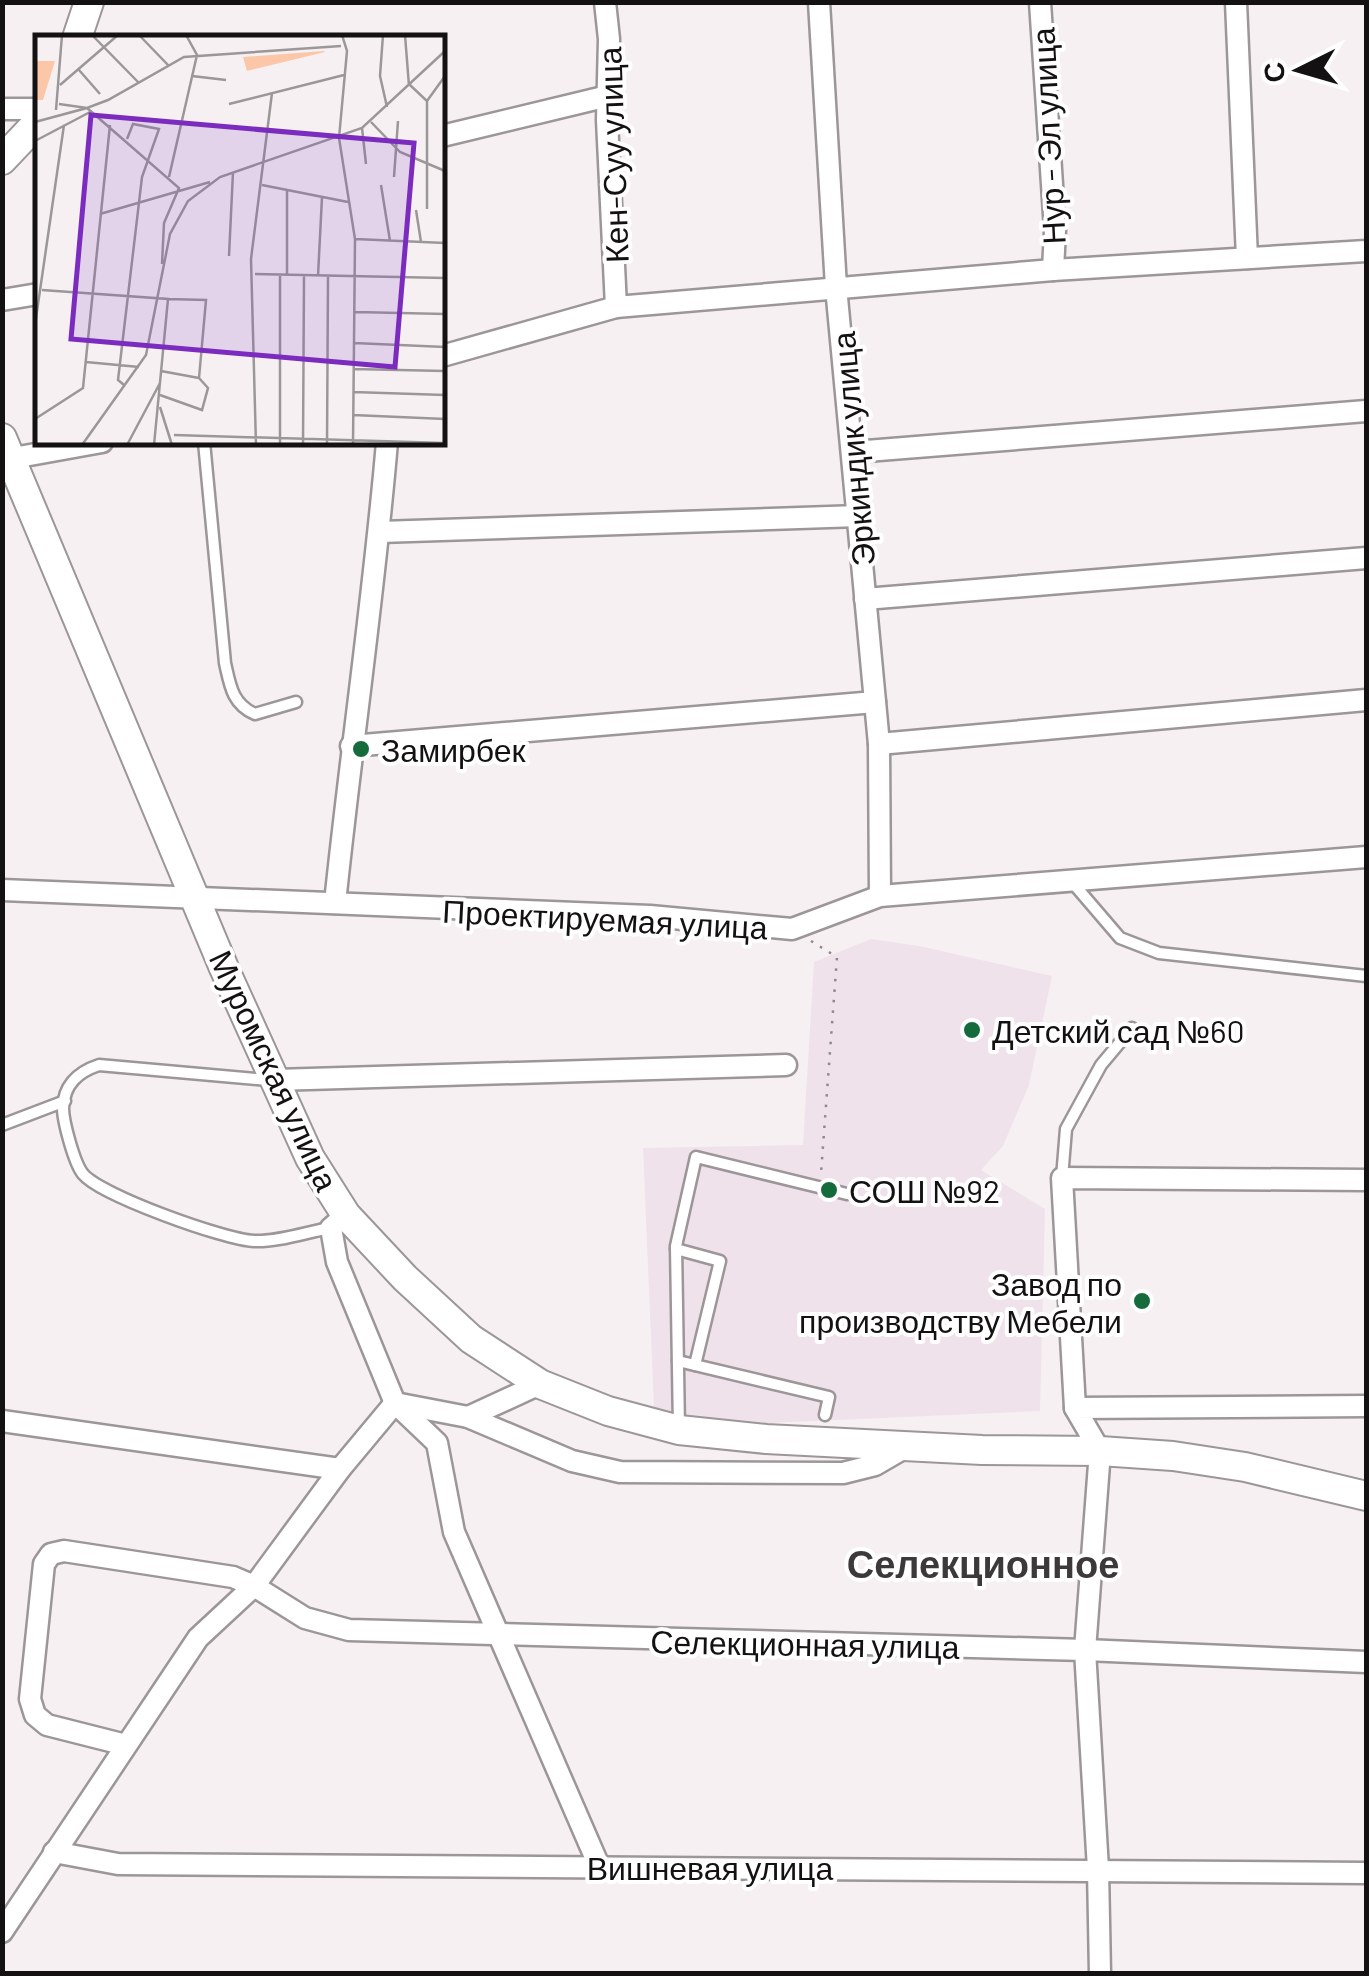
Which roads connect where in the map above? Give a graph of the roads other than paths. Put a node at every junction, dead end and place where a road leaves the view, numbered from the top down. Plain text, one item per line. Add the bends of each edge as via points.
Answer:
1 (89, 2) edge
2 (605, 2) edge
3 (819, 2) edge
4 (1040, 2) edge
5 (1236, 2) edge
6 (78, 35) edge
7 (608, 96) junction
8 (2, 109) edge
9 (35, 110) edge
10 (35, 125) edge
11 (445, 135) edge
12 (2, 160) edge
13 (1366, 250) edge
14 (1247, 258) junction
15 (1053, 270) junction
16 (836, 286) junction
17 (35, 294) edge
18 (2, 300) edge
19 (616, 307) junction
20 (445, 355) edge
21 (1366, 411) edge
22 (76, 445) edge
23 (204, 445) edge
24 (386, 445) edge
25 (854, 452) junction
26 (6, 453) edge
27 (859, 516) junction
28 (380, 532) junction
29 (1366, 558) edge
30 (865, 598) junction
31 (1366, 700) edge
32 (296, 702) dead end
33 (876, 702) junction
34 (879, 744) junction
35 (351, 746) junction
36 (1366, 857) edge
37 (1072, 881) junction
38 (2, 890) edge
39 (880, 896) junction
40 (196, 898) junction
41 (335, 903) junction
42 (1366, 976) edge
43 (1132, 1028) dead end
44 (786, 1064) dead end
45 (275, 1080) junction
46 (65, 1101) junction
47 (2, 1125) edge
48 (1062, 1178) junction
49 (1366, 1180) edge
50 (847, 1194) dead end
51 (339, 1222) junction
52 (676, 1248) junction
53 (678, 1360) junction
54 (695, 1364) junction
55 (540, 1384) junction
56 (395, 1403) junction
57 (1366, 1406) edge
58 (1075, 1408) junction
59 (825, 1415) dead end
60 (468, 1418) junction
61 (2, 1421) edge
62 (679, 1430) junction
63 (908, 1446) junction
64 (1100, 1450) junction
65 (340, 1469) junction
66 (1366, 1496) edge
67 (254, 1586) junction
68 (496, 1635) junction
69 (1085, 1650) junction
70 (1366, 1662) edge
71 (126, 1744) junction
72 (54, 1852) junction
73 (599, 1866) junction
74 (1098, 1868) junction
75 (1366, 1873) edge
76 (2, 1932) edge
77 (1100, 1974) edge

1 - 6 street
2 - 7 street, Кен-Суу улица
3 - 16 street, Эркиндик улица
4 - 15 street, Нур - Эл улица
5 - 14 street
7 - 11 street
7 - 19 street, Кен-Суу улица
8 - 9 street
10 - 12 street
13 - 14 street
14 - 15 street
15 - 16 street
16 - 19 street
16 - 25 street, Эркиндик улица
17 - 18 street
19 - 20 street
21 - 25 street
22 - 26 street
23 - 32 lane via 232,690 240,708 254,714
24 - 28 street
25 - 27 street, Эркиндик улица
26 - 40 street, Муромская улица
27 - 28 street
27 - 30 street, Эркиндик улица
28 - 35 street
29 - 30 street
30 - 33 street, Эркиндик улица
31 - 34 street
33 - 34 street, Эркиндик улица
33 - 35 street
34 - 39 street, Эркиндик улица
35 - 41 street
36 - 37 street, Проектируемая улица
37 - 39 street, Проектируемая улица
37 - 42 lane via 1120,938 1158,954
38 - 40 street, Проектируемая улица
39 - 41 street, Проектируемая улица via 792,929
40 - 41 street, Проектируемая улица
40 - 45 street, Муромская улица
43 - 48 lane via 1101,1065 1066,1129
44 - 45 street
45 - 46 lane via 100,1065 80,1071
45 - 51 street, Муромская улица
46 - 47 lane
46 - 51 lane via 83,1174 112,1193 254,1241
48 - 49 street
48 - 58 street
50 - 52 lane via 696,1157
51 - 55 street, Муромская улица via 471,1339
51 - 56 street via 337,1262
52 - 53 lane
52 - 54 lane via 720,1261
53 - 54 lane
53 - 62 lane
54 - 59 lane via 830,1397
55 - 60 street
55 - 62 street, Муромская улица
56 - 60 street
56 - 65 street
56 - 68 street via 437,1442 454,1532
57 - 58 street
58 - 64 street
60 - 63 street via 572,1461 620,1472 842,1473
61 - 65 street
62 - 63 street, Муромская улица
63 - 64 street, Муромская улица
64 - 66 street via 1245,1467
64 - 69 street
65 - 67 street
67 - 68 street, Селекционная улица via 305,1618 349,1630
67 - 71 street via 198,1638
67 - 71 street, Селекционная улица via 176,1568 51,1554 44,1564 30,1699 34,1715 46,1725
68 - 69 street, Селекционная улица
68 - 73 street
69 - 70 street, Селекционная улица
69 - 74 street
71 - 72 street
72 - 73 street, Вишневая улица via 118,1864
72 - 76 street
73 - 74 street, Вишневая улица
74 - 75 street, Вишневая улица
74 - 77 street

